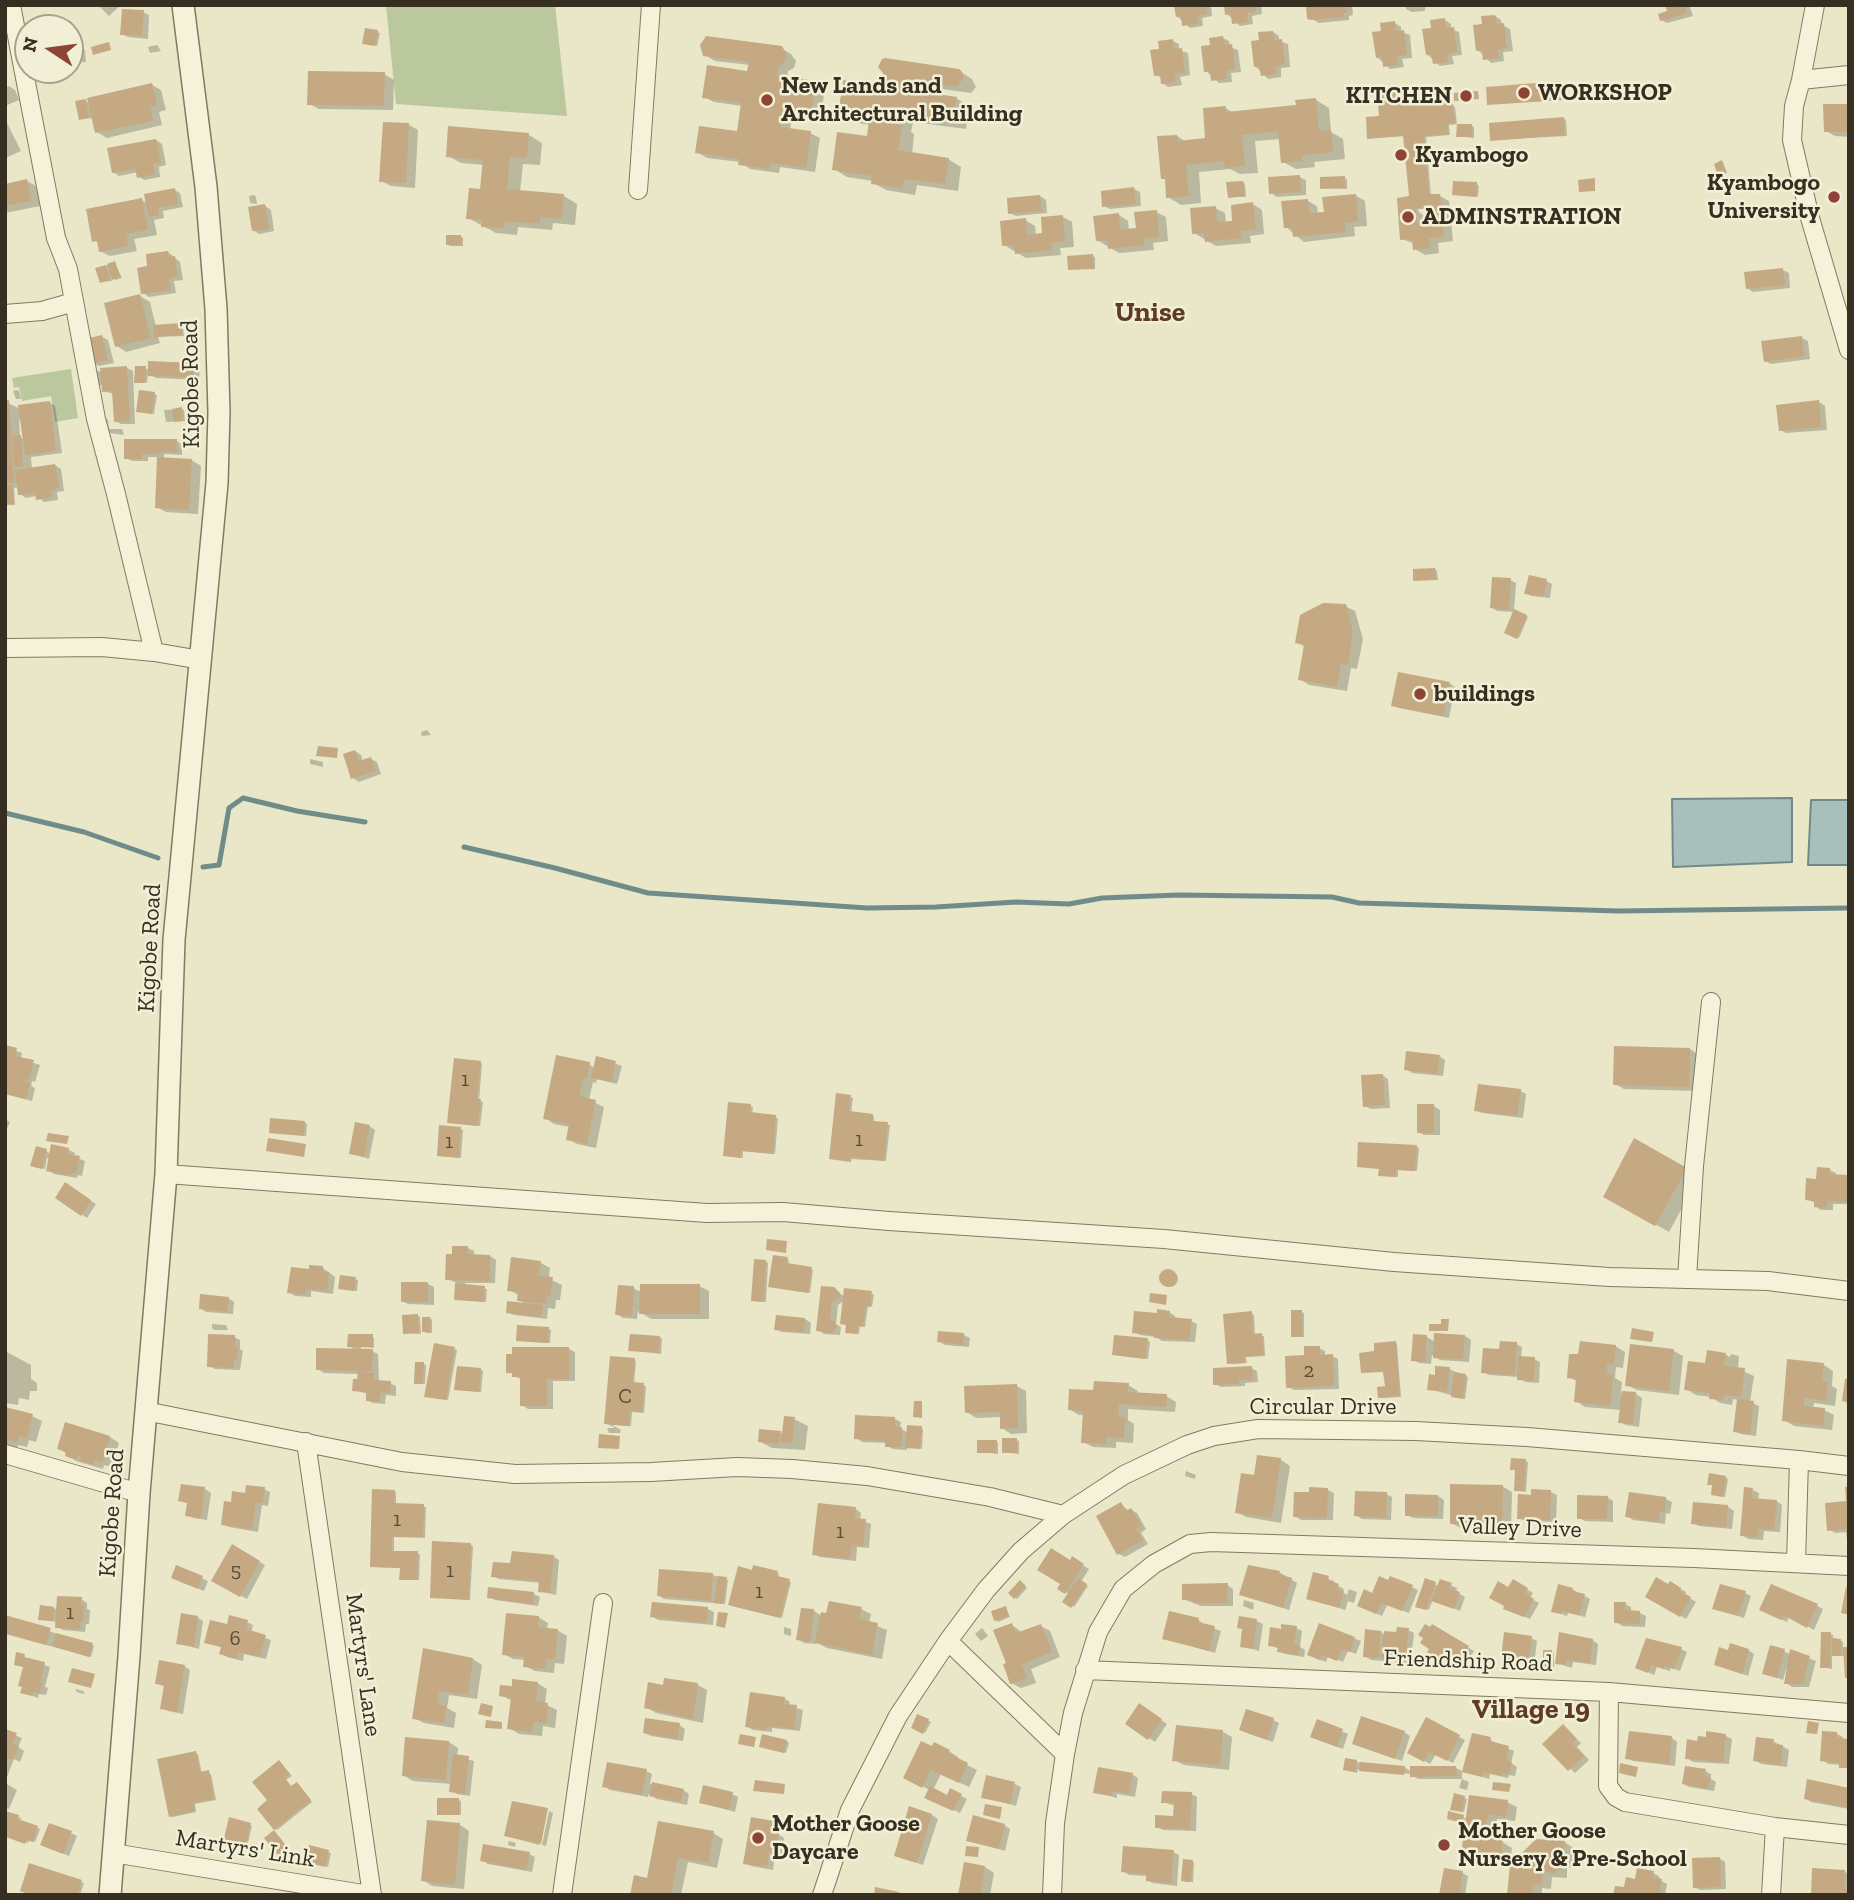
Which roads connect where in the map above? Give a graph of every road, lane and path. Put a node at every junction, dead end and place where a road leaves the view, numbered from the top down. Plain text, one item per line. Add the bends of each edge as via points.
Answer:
1 (11, 5) edge
2 (183, 5) edge
3 (650, 5) edge
4 (1815, 5) edge
5 (1849, 75) edge
6 (1801, 80) junction
7 (638, 190) dead end
8 (74, 302) junction
9 (5, 314) edge
10 (1849, 350) edge
11 (5, 648) edge
12 (154, 652) junction
13 (201, 660) junction
14 (1711, 1002) dead end
15 (166, 1174) junction
16 (1687, 1279) junction
17 (1849, 1291) edge
18 (145, 1411) junction
19 (306, 1442) junction
20 (5, 1454) edge
21 (1799, 1460) junction
22 (1849, 1466) edge
23 (139, 1493) junction
24 (1063, 1515) junction
25 (1796, 1563) junction
26 (1849, 1566) edge
27 (603, 1603) dead end
28 (948, 1641) junction
29 (1085, 1670) junction
30 (1609, 1692) junction
31 (1849, 1713) edge
32 (1065, 1754) junction
33 (1775, 1827) junction
34 (1849, 1835) edge
35 (113, 1853) junction
36 (110, 1895) edge
37 (370, 1895) edge
38 (562, 1895) edge
39 (822, 1895) edge
40 (1052, 1895) edge
41 (1772, 1895) edge

1 - 8 street via 56,237
2 - 13 street, Kigobe Road via 206,187 218,360 217,483
3 - 7 street
4 - 6 street
5 - 6 street
6 - 10 street via 1794,106 1793,140 1810,218
8 - 9 street
8 - 12 street via 96,419
11 - 12 street via 102,647
12 - 13 street
13 - 15 street, Kigobe Road via 174,940
14 - 16 street
15 - 16 street via 707,1213 783,1212 1164,1239 1394,1262
15 - 18 street, Kigobe Road
16 - 17 street via 1768,1281
18 - 19 street
18 - 23 street, Kigobe Road
19 - 24 street via 402,1462 515,1474 737,1467 867,1476
19 - 37 street, Martyrs' Lane
20 - 23 street
21 - 22 street, Circular Drive
21 - 24 street, Circular Drive via 1527,1437 1258,1429 1187,1445 1124,1475
21 - 25 street
23 - 35 street, Kigobe Road
24 - 28 street, Circular Drive via 1021,1551
25 - 26 street, Valley Drive
25 - 29 street, Valley Drive via 1190,1544 1123,1589 1098,1632
27 - 38 street
28 - 32 street
28 - 39 street, Circular Drive via 873,1763 850,1810
29 - 30 street, Friendship Road
29 - 32 street
30 - 31 street, Friendship Road
30 - 33 street via 1608,1786 1616,1797 1633,1805
32 - 40 street via 1055,1823
33 - 34 street
33 - 41 street
35 - 36 street, Kigobe Road
35 - 37 street, Martyrs' Link

